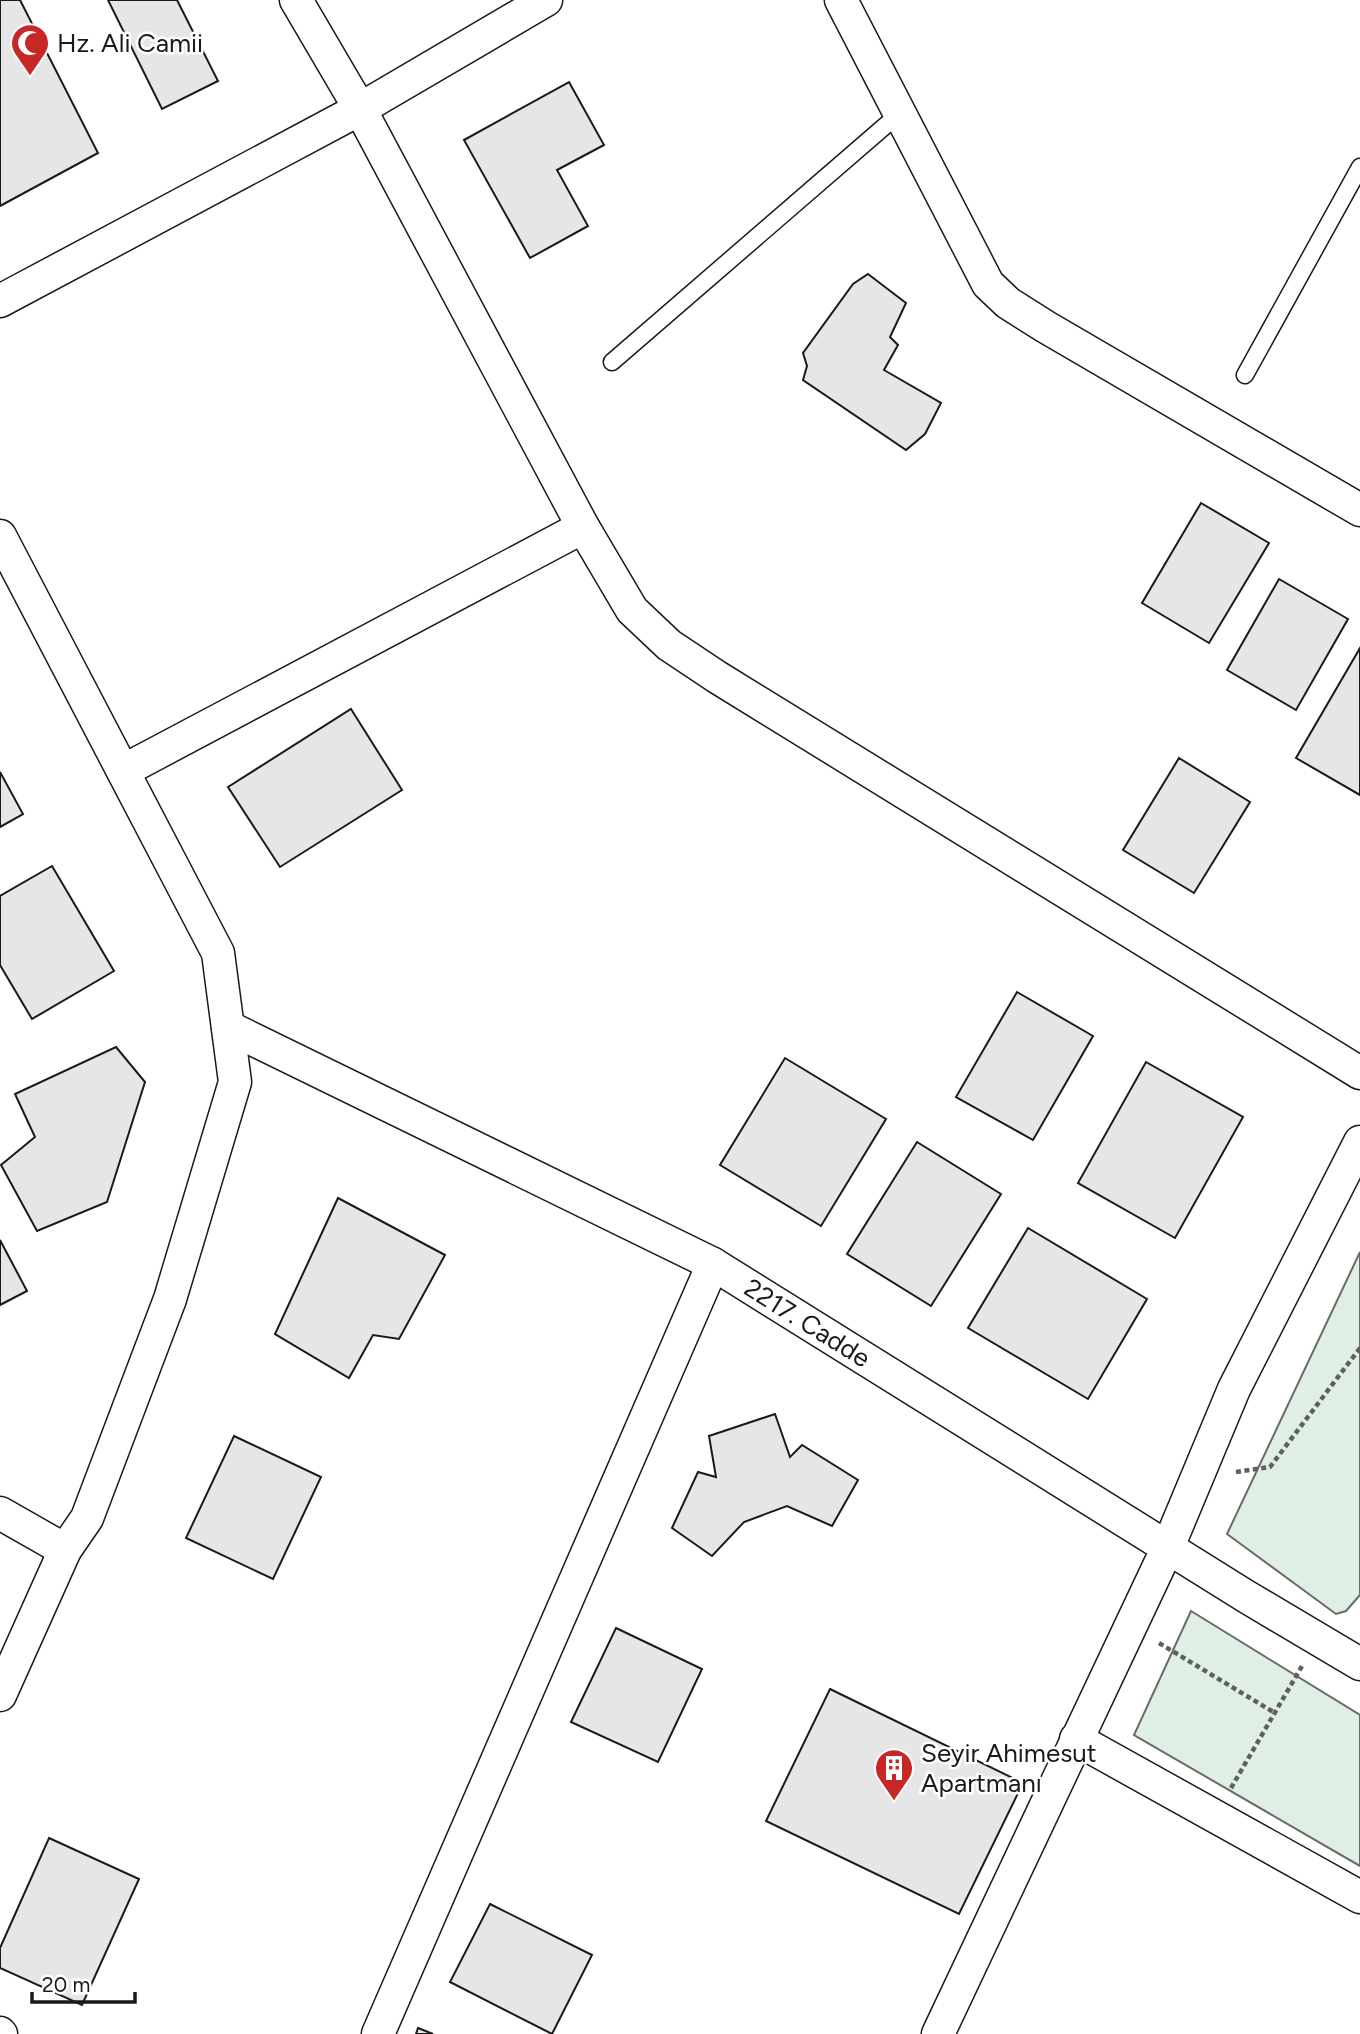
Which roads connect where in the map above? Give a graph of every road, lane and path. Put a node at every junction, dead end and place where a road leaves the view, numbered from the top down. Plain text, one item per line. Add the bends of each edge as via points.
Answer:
1 (296, 0) edge
2 (546, 0) edge
3 (841, 0) edge
4 (360, 109) junction
5 (900, 113) junction
6 (1360, 167) edge
7 (0, 301) edge
8 (611, 362) dead end
9 (1245, 374) dead end
10 (1360, 510) edge
11 (583, 527) junction
12 (0, 536) edge
13 (123, 771) junction
14 (228, 1027) junction
15 (1360, 1073) edge
16 (1360, 1142) edge
17 (713, 1264) junction
18 (1360, 1348) edge
19 (1197, 1478) junction
20 (0, 1513) edge
21 (1168, 1547) junction
22 (65, 1550) junction
23 (1130, 1626) junction
24 (1318, 1639) junction
25 (1356, 1654) edge
26 (0, 1695) edge
27 (1275, 1713) junction
28 (1076, 1739) junction
29 (1214, 1816) junction
30 (1360, 1897) edge
31 (378, 2034) edge
32 (938, 2034) edge

1 - 4 street
2 - 4 street
3 - 5 street
4 - 7 street
4 - 11 street
5 - 8 lane
5 - 10 street via 988,284 1009,303
6 - 9 lane
11 - 13 street
11 - 15 street via 632,610 669,645
12 - 13 street
13 - 14 street via 218,953
14 - 17 street, 2217. Cadde
14 - 22 street via 236,1082 170,1299 87,1518
16 - 19 street via 1234,1389
17 - 21 street, 2217. Cadde
17 - 31 street
18 - 19 path via 1270,1467
19 - 21 street
20 - 22 street
21 - 23 street
21 - 24 street, 2217. Cadde
22 - 26 street
23 - 27 path
23 - 28 street
24 - 25 street, 2217. Cadde
24 - 27 path
27 - 29 path
28 - 29 street
28 - 32 street
29 - 30 street

